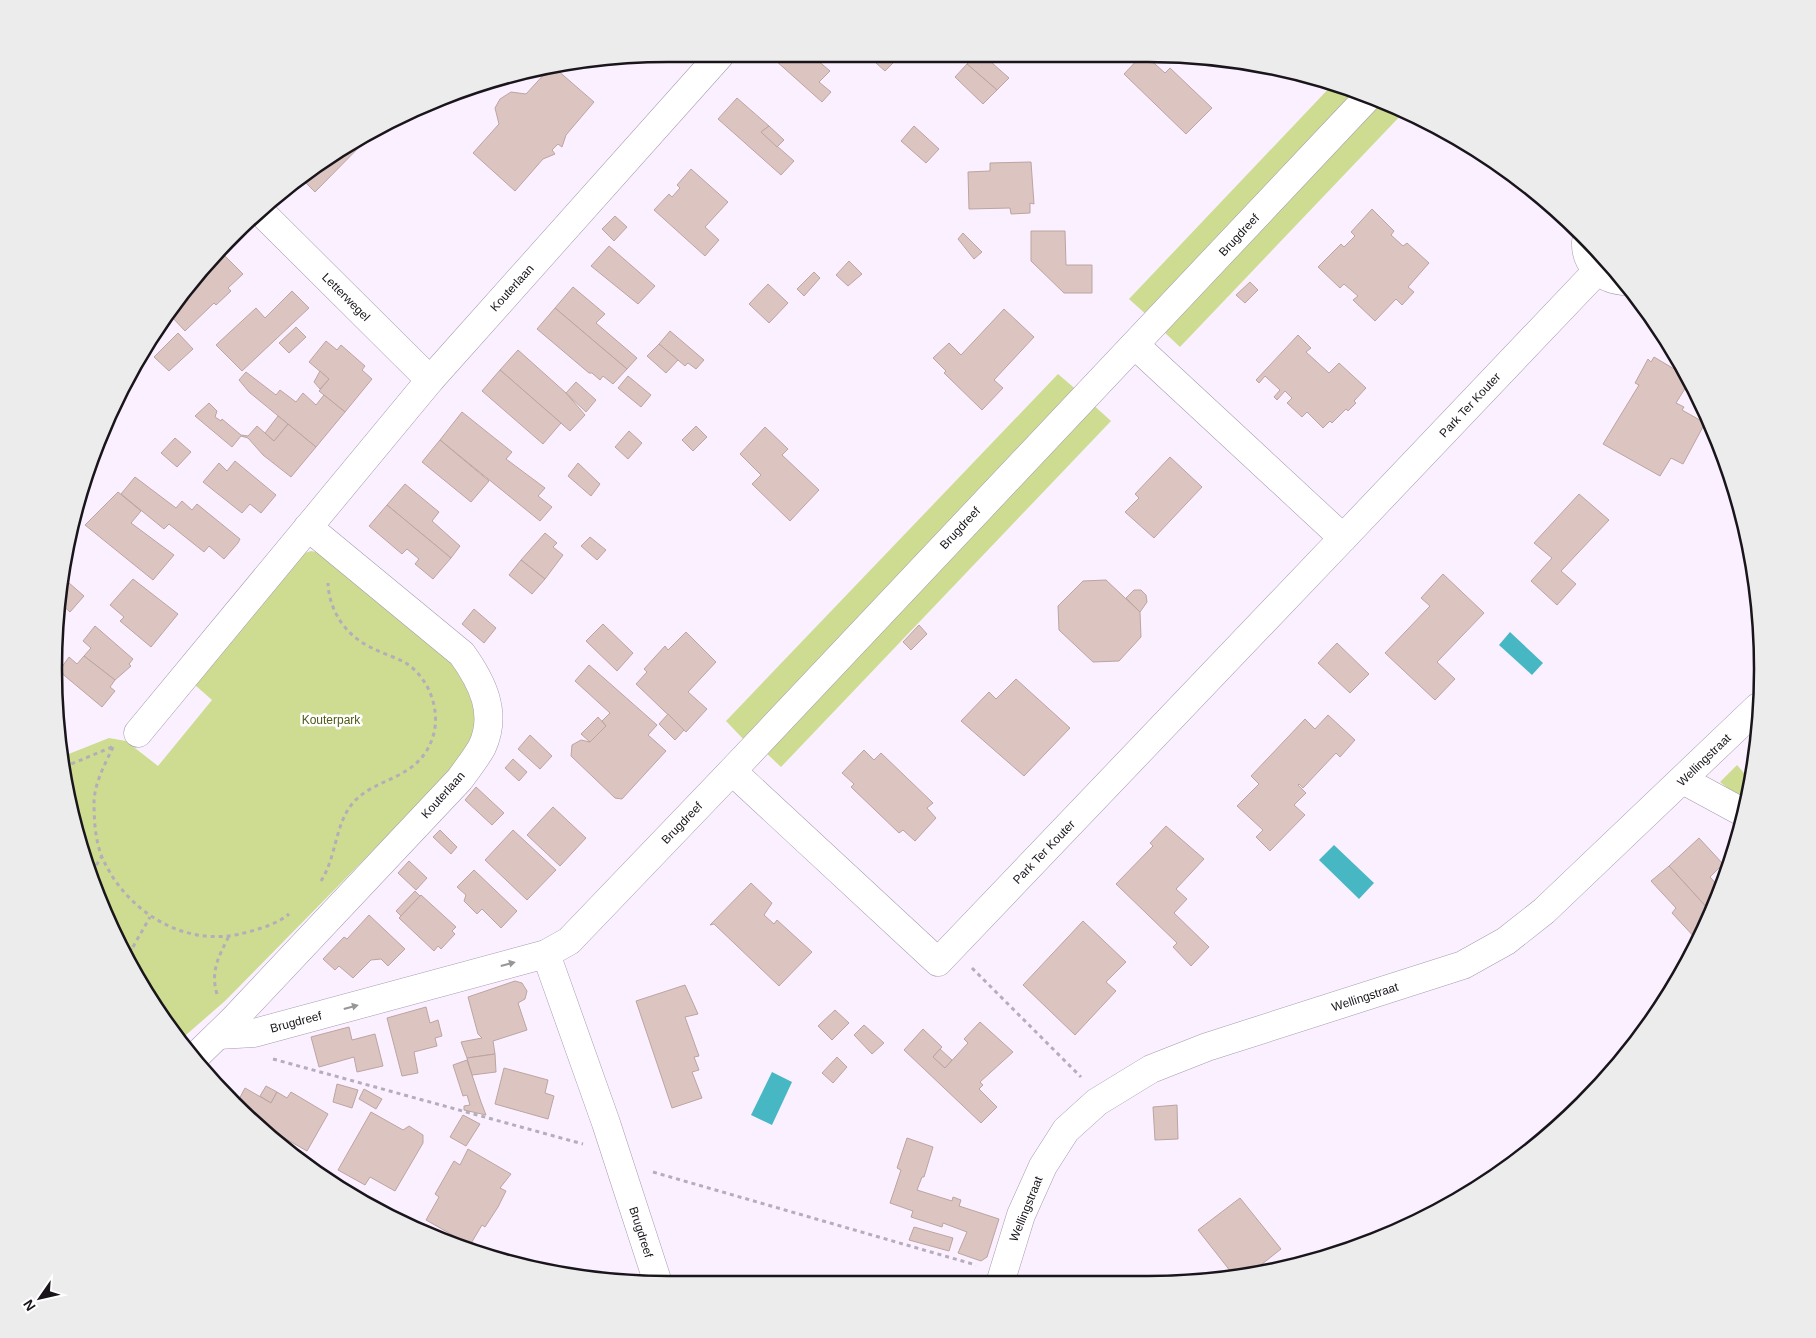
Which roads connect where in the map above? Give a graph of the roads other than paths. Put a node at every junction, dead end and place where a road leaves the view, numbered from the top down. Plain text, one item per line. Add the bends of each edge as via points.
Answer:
1 (714, 62) edge
2 (1363, 103) edge
3 (265, 216) edge
4 (1587, 252) edge
5 (1597, 271) junction
6 (1611, 279) edge
7 (1135, 345) junction
8 (430, 380) junction
9 (308, 527) junction
10 (1343, 538) junction
11 (1752, 713) edge
12 (138, 733) road end
13 (732, 771) junction
14 (1683, 780) junction
15 (1737, 809) edge
16 (546, 954) junction
17 (226, 1027) junction
18 (200, 1052) edge
19 (656, 1275) edge
20 (1002, 1276) edge

1 - 8 street, Kouterlaan
2 - 7 street, Brugdreef
3 - 8 street, Letterwegel
4 - 5 street
5 - 6 street
5 - 10 street, Park Ter Kouter
7 - 10 street
7 - 13 street, Brugdreef
8 - 9 street, Kouterlaan
9 - 12 street, Kouterlaan
9 - 17 street, Kouterlaan via 462,654 479,678 487,700 489,724 482,747 460,779
10 - 13 street, Park Ter Kouter via 938,962
11 - 14 street, Wellingstraat
13 - 16 street, Brugdreef via 568,941
14 - 15 street
14 - 20 street, Wellingstraat via 1544,911 1506,941 1463,964 1207,1047 1151,1069 1097,1102 1066,1130 1043,1166 1021,1215
17 -> 16 street, Brugdreef via 254,1033
16 - 19 street, Brugdreef
17 - 18 street, Kouterlaan

